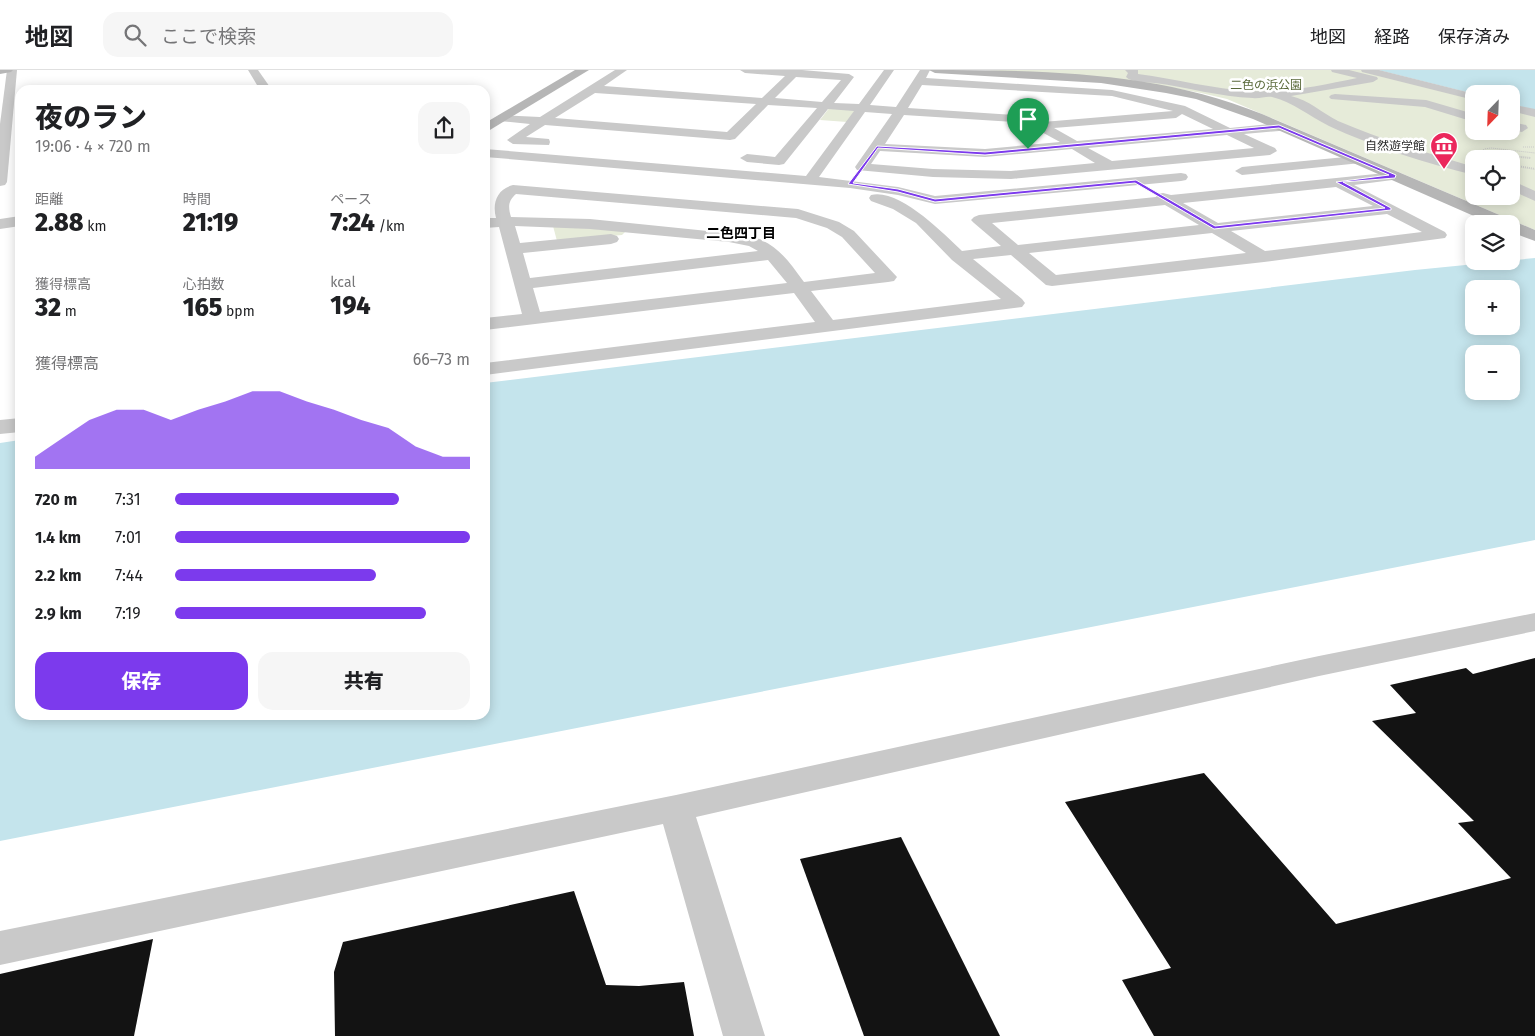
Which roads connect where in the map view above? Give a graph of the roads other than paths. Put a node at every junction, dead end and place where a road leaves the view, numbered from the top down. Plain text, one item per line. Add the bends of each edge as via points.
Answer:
1 (7, 70) edge
2 (12, 70) edge
3 (252, 70) edge
4 (583, 70) edge
5 (745, 70) edge
6 (935, 70) edge
7 (1130, 70) edge
8 (1336, 70) edge
9 (1366, 70) edge
10 (0, 71) edge
11 (889, 71) dead end
12 (796, 72) edge
13 (623, 74) edge
14 (921, 75) edge
15 (262, 85) edge
16 (760, 86) dead end
17 (779, 87) junction
18 (592, 89) junction
19 (1272, 95) junction
20 (1465, 95) edge
21 (1142, 99) junction
22 (765, 101) junction
23 (1297, 101) junction
24 (1080, 104) dead end
25 (566, 105) junction
26 (825, 106) junction
27 (585, 107) dead end
28 (862, 108) junction
29 (1520, 109) edge
30 (899, 110) junction
31 (1192, 113) junction
32 (1535, 113) edge
33 (1465, 115) edge
34 (730, 116) dead end
35 (503, 118) junction
36 (749, 118) junction
37 (1035, 119) junction
38 (541, 122) junction
39 (490, 126) edge
40 (1279, 127) junction
41 (890, 128) junction
42 (908, 129) dead end
43 (992, 130) dead end
44 (1231, 131) junction
45 (730, 136) junction
46 (561, 144) dead end
47 (1072, 144) junction
48 (877, 147) junction
49 (719, 150) dead end
50 (490, 154) edge
51 (732, 157) dead end
52 (1356, 160) junction
53 (490, 162) edge
54 (1108, 165) junction
55 (862, 167) junction
56 (1465, 168) edge
57 (1232, 172) dead end
58 (0, 176) edge
59 (1194, 176) dead end
60 (1395, 176) junction
61 (810, 180) junction
62 (685, 181) junction
63 (1136, 181) junction
64 (0, 182) edge
65 (1338, 182) junction
66 (850, 184) junction
67 (1520, 185) edge
68 (1535, 186) edge
69 (494, 188) dead end
70 (1520, 188) edge
71 (513, 189) junction
72 (1535, 197) edge
73 (1168, 200) junction
74 (1390, 209) junction
75 (1485, 215) edge
76 (15, 222) edge
77 (505, 222) junction
78 (490, 223) edge
79 (0, 224) edge
80 (1214, 228) junction
81 (637, 229) junction
82 (1520, 230) edge
83 (1535, 236) edge
84 (514, 249) junction
85 (1014, 250) junction
86 (773, 254) junction
87 (958, 256) junction
88 (1264, 257) junction
89 (522, 284) junction
90 (798, 288) junction
91 (532, 318) junction
92 (490, 323) edge
93 (828, 327) junction
94 (490, 368) edge
95 (15, 426) edge
96 (0, 427) edge
97 (1535, 622) edge
98 (676, 808) junction
99 (0, 948) edge
100 (744, 1036) edge

1 - 10 street
2 - 58 street
3 - 15 street
4 - 35 street
5 - 12 street
6 - 40 street via 1143,86 1212,100
7 - 19 street via 1134,72 1130,76 1216,92
8 - 19 street via 1373,80
9 - 20 street
11 - 28 street
12 - 17 street
12 - 26 street via 849,77
13 - 18 street
14 - 21 street
14 - 30 street via 914,95
16 - 17 street
17 - 22 street
18 - 22 street
18 - 25 street
19 - 23 street
21 - 24 street
21 - 31 street
22 - 26 street
22 - 36 street
23 - 33 street via 1328,97 1398,100
23 - 56 street via 1342,127
25 - 27 street
25 - 38 street
26 - 28 street
26 - 51 street via 779,161
28 - 30 street
28 - 61 street
29 - 32 street
30 - 37 street
30 - 41 street
31 - 37 street
31 - 44 street
34 - 36 street
35 - 38 street
35 - 39 street
36 - 45 street
37 - 43 street
37 - 47 street
38 - 45 street
38 - 46 street via 513,140
40 - 44 street
40 - 52 street
41 - 42 street
41 - 48 street
44 - 47 street
44 - 54 street via 1270,151
45 - 49 street
47 - 48 street via 985,154
47 - 54 street
48 - 55 street
50 - 62 street
52 - 57 street
52 - 60 street
53 - 62 street
54 - 55 street via 1011,175
54 - 63 street
55 - 66 street
58 - 64 street
59 - 63 street
60 - 65 street
60 - 75 street
61 - 62 street
61 - 66 street
62 - 71 street
62 - 81 street
62 - 87 street via 872,197 898,206 921,220
62 - 90 street via 833,225 848,234 888,277
63 - 66 street via 935,200
63 - 73 street
65 - 73 street
65 - 74 street
67 - 68 street
69 - 71 street
70 - 72 street
71 - 77 street via 504,197 500,208
73 - 80 street
73 - 85 street via 979,220
74 - 80 street
74 - 88 street via 1440,236
76 - 79 street
77 - 78 street
77 - 81 street
77 - 84 street
80 - 85 street
80 - 88 street
81 - 84 street via 630,238
81 - 86 street via 731,238 760,244
82 - 83 street
84 - 89 street
85 - 87 street
85 - 88 street via 1052,281
86 - 89 street
86 - 90 street
87 - 93 street via 1016,303
89 - 91 street
90 - 91 street
90 - 93 street
91 - 92 street
93 - 94 street
95 - 96 street
97 - 98 street via 1319,666
98 - 99 street
98 - 100 street

